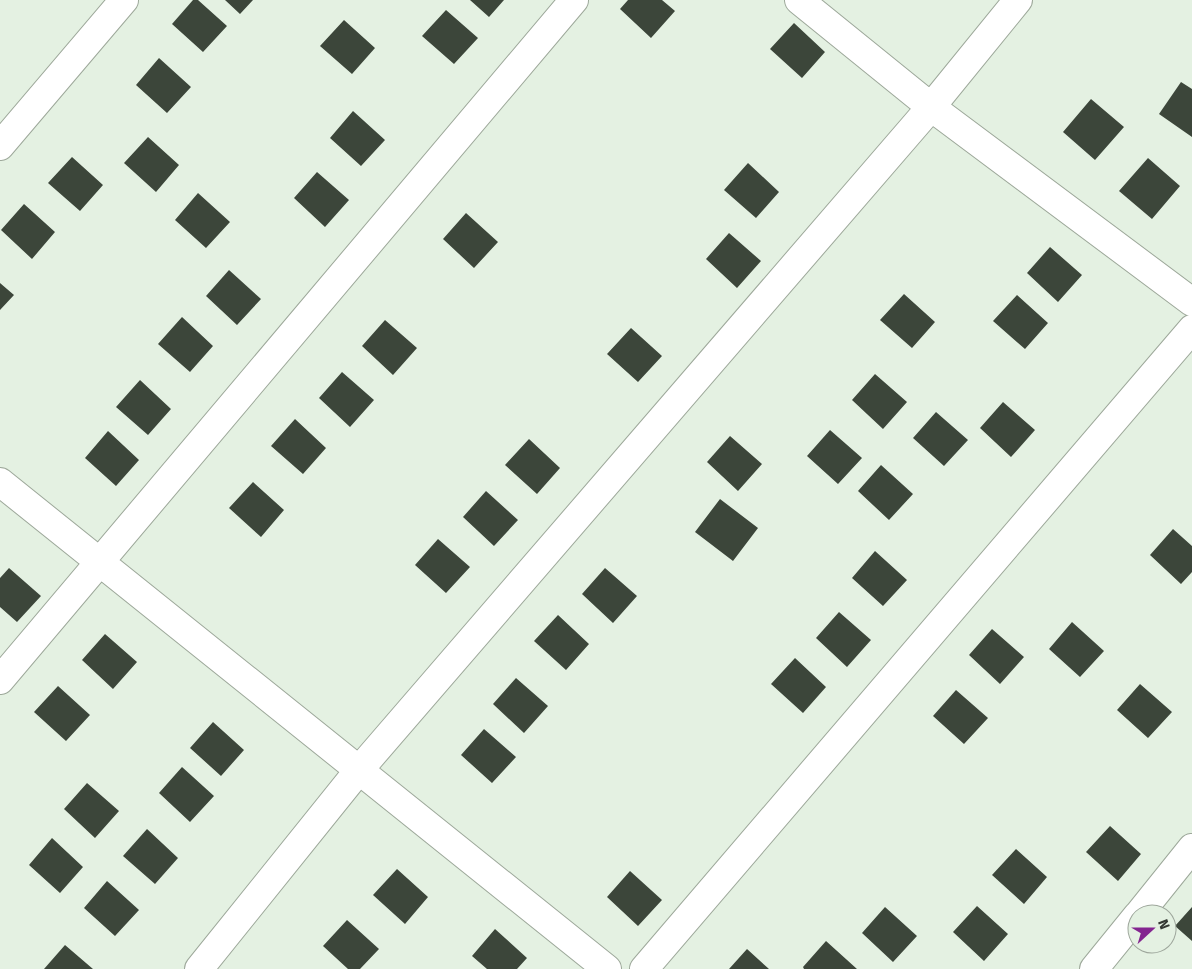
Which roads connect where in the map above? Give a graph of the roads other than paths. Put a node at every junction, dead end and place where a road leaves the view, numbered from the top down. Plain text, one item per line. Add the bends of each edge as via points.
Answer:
1 (124, 0) edge
2 (574, 0) edge
3 (799, 0) edge
4 (1018, 0) edge
5 (931, 107) junction
6 (0, 146) edge
7 (1192, 302) edge
8 (1192, 329) edge
9 (0, 482) edge
10 (100, 562) junction
11 (0, 680) edge
12 (359, 770) junction
13 (1192, 848) edge
14 (1147, 904) edge
15 (1127, 928) edge
16 (199, 969) edge
17 (607, 969) edge
18 (644, 969) edge
19 (1094, 969) edge

1 - 6 street
2 - 10 street
3 - 5 street
4 - 5 street
5 - 7 street
5 - 12 street
8 - 18 street
9 - 10 street
10 - 11 street
10 - 12 street
12 - 16 street
12 - 17 street
13 - 14 street
15 - 19 street

